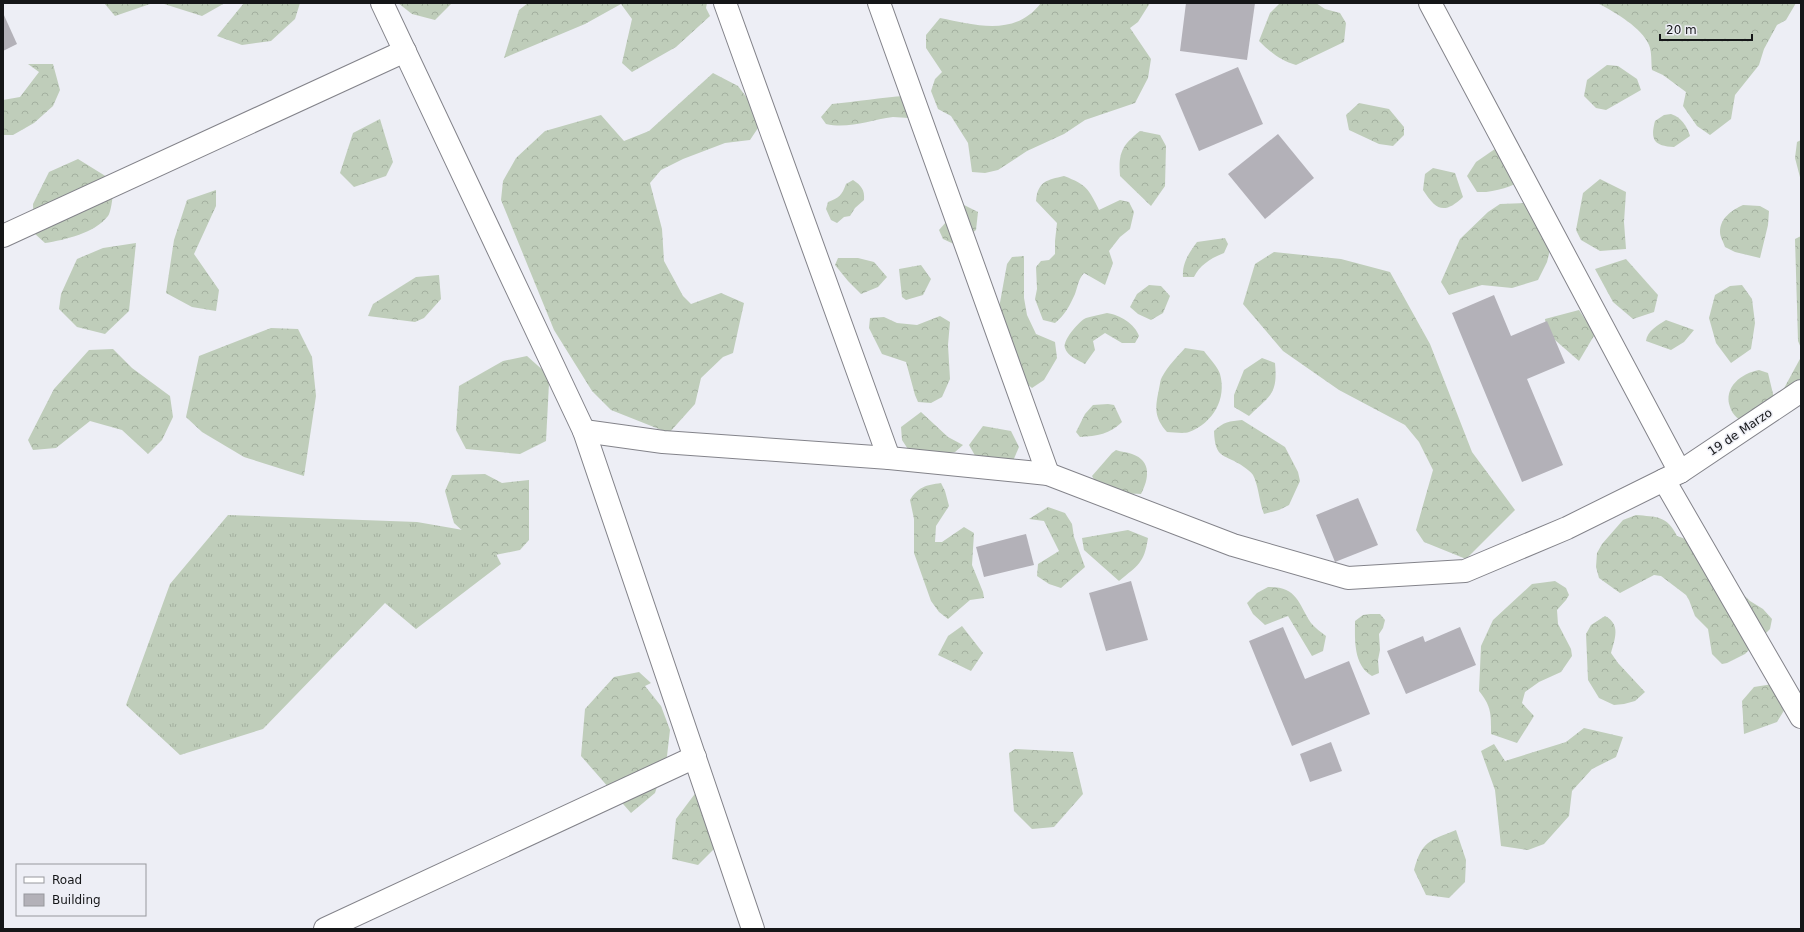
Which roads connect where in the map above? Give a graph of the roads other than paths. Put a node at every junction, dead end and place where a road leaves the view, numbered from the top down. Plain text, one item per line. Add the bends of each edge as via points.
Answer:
1 (382, 3) edge
2 (725, 3) edge
3 (880, 3) edge
4 (1430, 3) edge
5 (405, 51) junction
6 (3, 236) edge
7 (1801, 391) edge
8 (584, 431) junction
9 (889, 458) junction
10 (1048, 474) junction
11 (1672, 476) junction
12 (1801, 717) edge
13 (695, 757) junction
14 (325, 929) edge
15 (753, 929) edge

1 - 5 street
2 - 9 street
3 - 10 street
4 - 11 street
5 - 6 street
5 - 8 street
7 - 11 street, 19 de Marzo
8 - 9 street, 19 de Marzo via 663,442
8 - 13 street
9 - 10 street, 19 de Marzo
10 - 11 street, 19 de Marzo via 1233,545 1348,578 1465,571 1567,528
11 - 12 street
13 - 14 street
13 - 15 street

